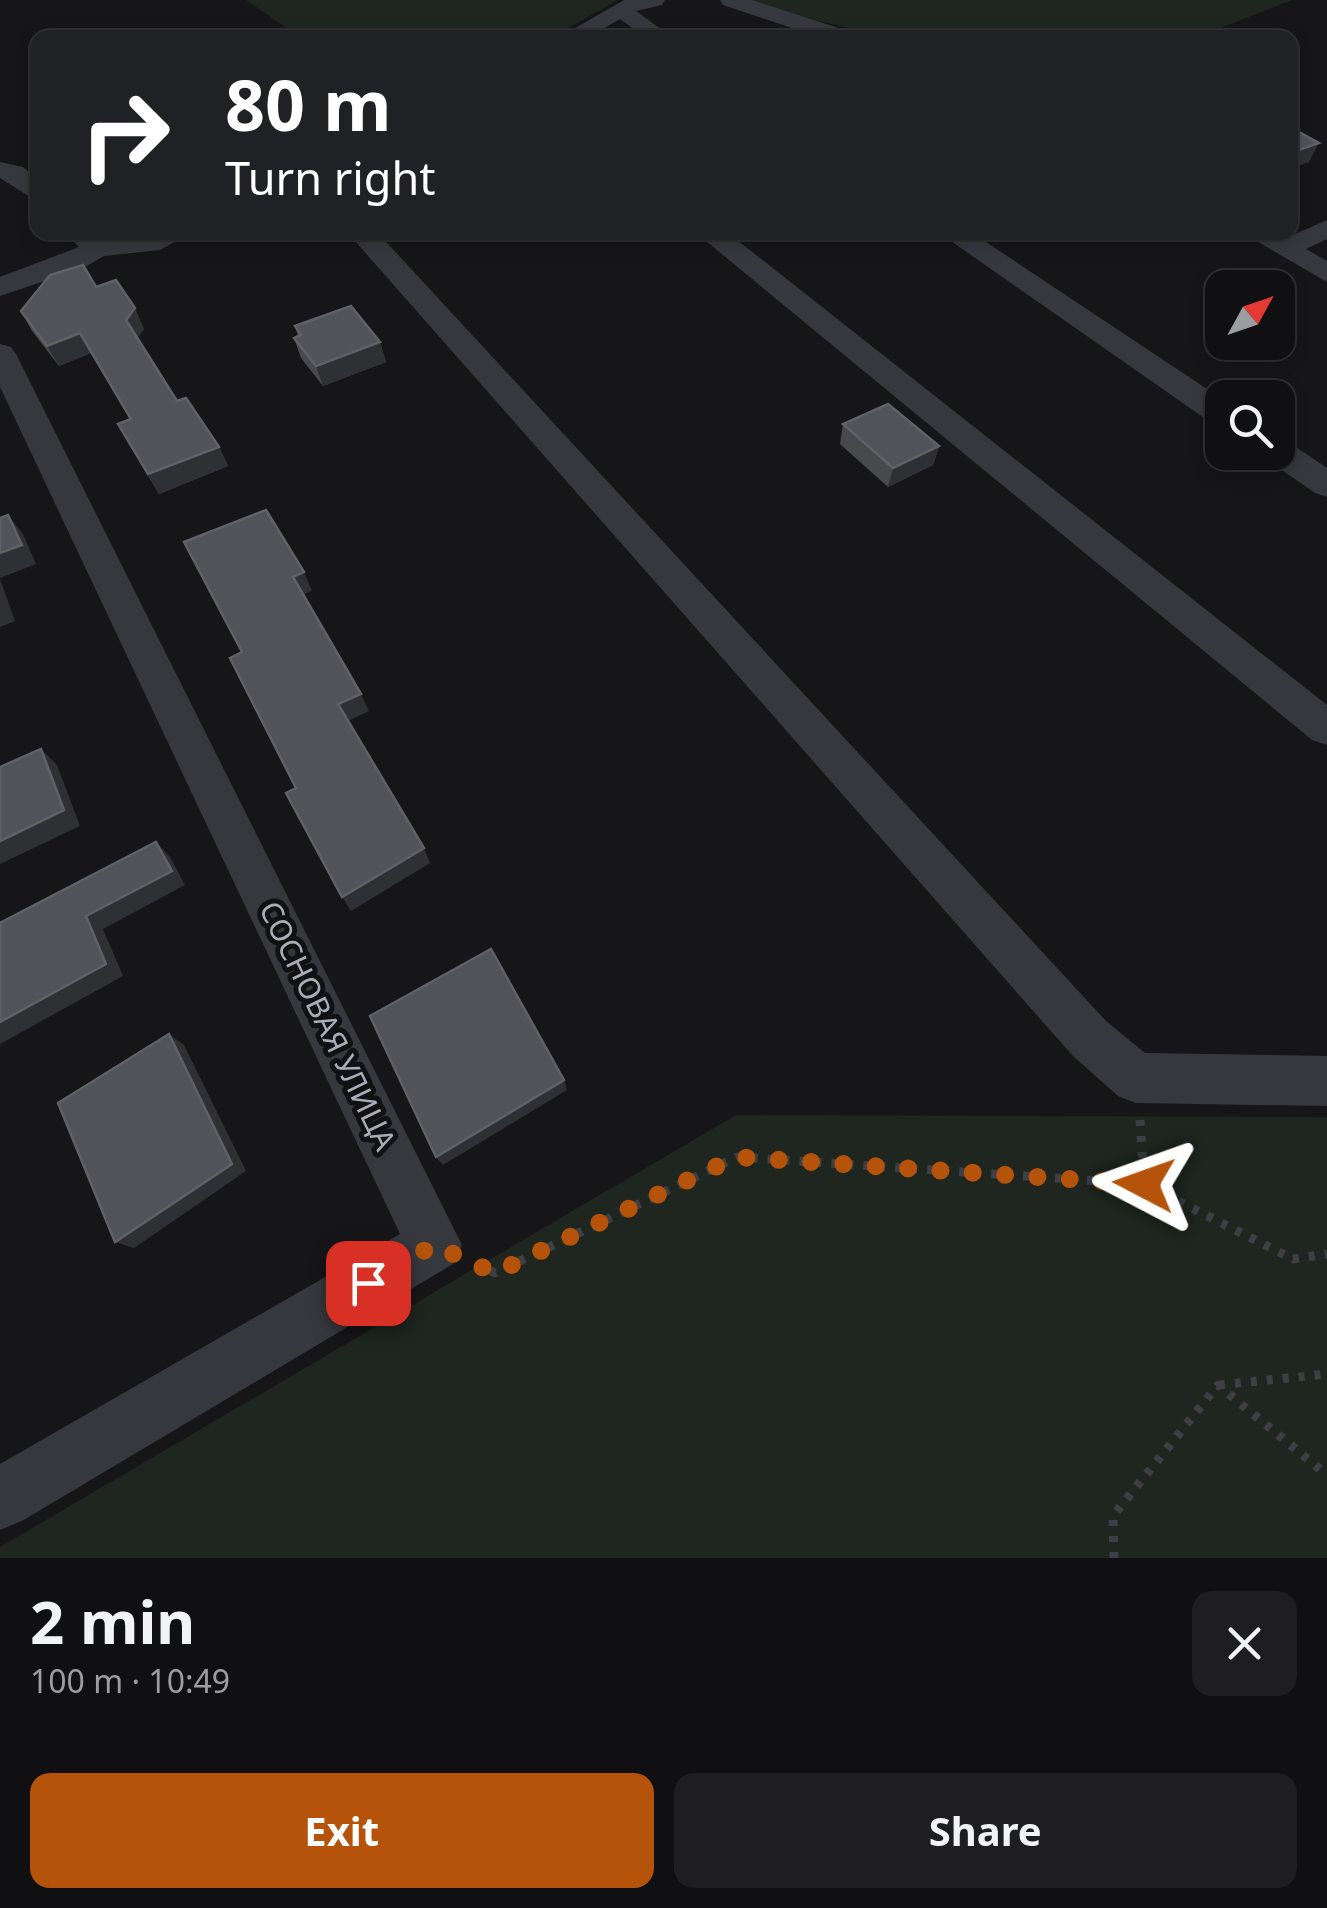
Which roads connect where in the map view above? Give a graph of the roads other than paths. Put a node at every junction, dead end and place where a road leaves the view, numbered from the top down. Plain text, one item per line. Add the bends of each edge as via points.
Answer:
1 (654, 0) edge
2 (732, 0) edge
3 (621, 10) junction
4 (585, 30) edge
5 (650, 30) edge
6 (822, 30) edge
7 (0, 170) edge
8 (30, 187) edge
9 (1327, 228) edge
10 (88, 240) edge
11 (160, 240) edge
12 (367, 240) edge
13 (720, 240) edge
14 (964, 240) edge
15 (1269, 240) edge
16 (1285, 249) junction
17 (1327, 273) edge
18 (0, 286) edge
19 (0, 354) edge
20 (1205, 403) edge
21 (1295, 462) edge
22 (1327, 484) edge
23 (1327, 728) edge
24 (1327, 1080) edge
25 (0, 1499) edge

1 - 3 street
2 - 6 street
3 - 4 street
3 - 5 street
7 - 8 street
9 - 16 street
10 - 11 street
10 - 18 street via 74,262
12 - 24 street via 1088,1038 1136,1078
13 - 23 street
14 - 20 street
15 - 16 street
16 - 17 street
19 - 25 street, СОСНОВАЯ УЛИЦА via 434,1245
21 - 22 street

